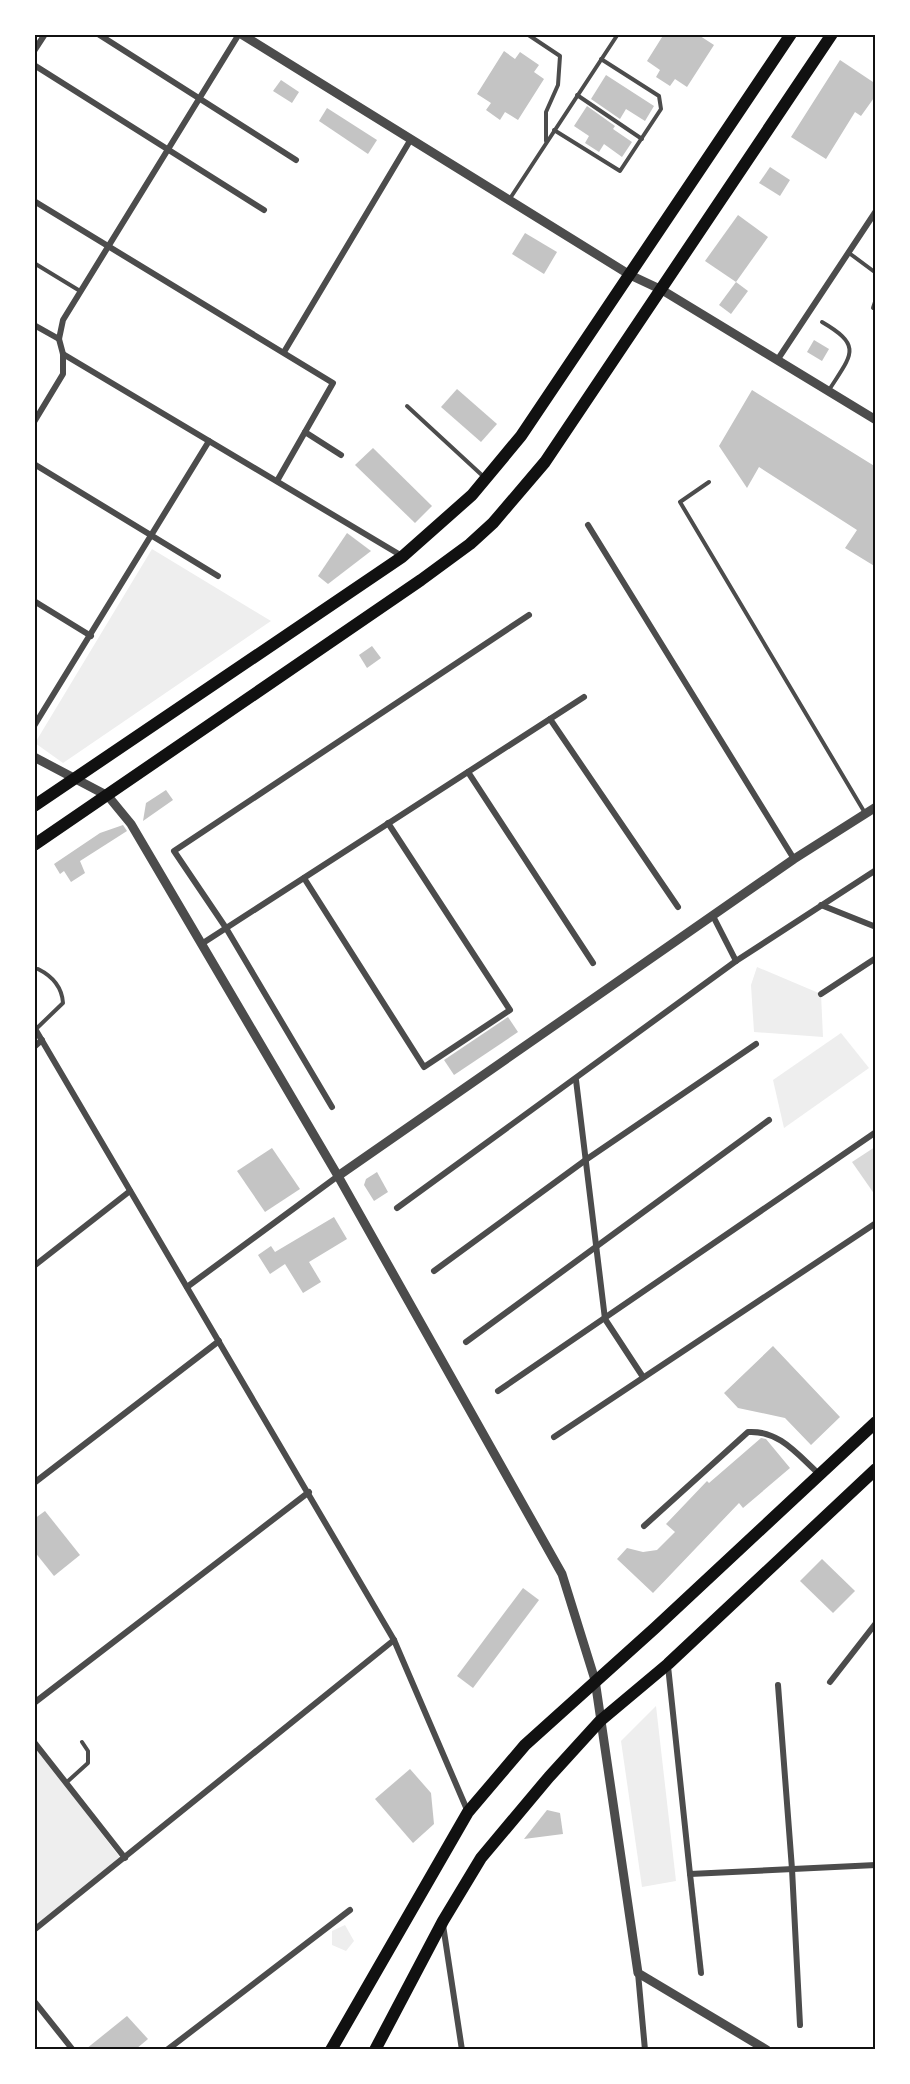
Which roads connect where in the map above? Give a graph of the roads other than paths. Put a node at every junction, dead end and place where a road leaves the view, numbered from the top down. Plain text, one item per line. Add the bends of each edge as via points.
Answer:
1 (45, 34) edge
2 (98, 34) edge
3 (240, 34) edge
4 (527, 34) edge
5 (618, 34) edge
6 (791, 34) edge
7 (832, 34) edge
8 (34, 51) edge
9 (601, 59) junction
10 (34, 65) edge
11 (577, 95) junction
12 (200, 99) junction
13 (554, 130) junction
14 (642, 139) junction
15 (411, 140) junction
16 (546, 141) junction
17 (168, 150) junction
18 (296, 160) dead end
19 (508, 200) junction
20 (34, 201) edge
21 (264, 210) dead end
22 (876, 211) edge
23 (109, 247) junction
24 (848, 253) junction
25 (34, 262) edge
26 (876, 273) edge
27 (630, 275) junction
28 (662, 290) junction
29 (81, 291) junction
30 (876, 299) edge
31 (873, 308) dead end
32 (822, 322) dead end
33 (34, 325) edge
34 (59, 339) junction
35 (284, 352) junction
36 (63, 354) junction
37 (778, 359) junction
38 (828, 390) junction
39 (407, 406) dead end
40 (876, 420) edge
41 (34, 422) edge
42 (305, 432) junction
43 (209, 441) junction
44 (341, 455) dead end
45 (34, 464) edge
46 (486, 478) junction
47 (276, 481) junction
48 (710, 482) dead end
49 (588, 525) dead end
50 (152, 538) junction
51 (402, 556) junction
52 (218, 576) dead end
53 (34, 601) edge
54 (529, 615) dead end
55 (90, 636) junction
56 (584, 697) dead end
57 (550, 719) junction
58 (34, 726) edge
59 (34, 758) edge
60 (468, 772) junction
61 (75, 779) junction
62 (108, 796) junction
63 (34, 806) edge
64 (876, 807) edge
65 (866, 814) junction
66 (388, 824) junction
67 (34, 845) edge
68 (794, 860) junction
69 (876, 870) edge
70 (304, 878) junction
71 (821, 905) junction
72 (678, 907) dead end
73 (712, 916) junction
74 (876, 927) edge
75 (226, 928) junction
76 (203, 943) junction
77 (876, 958) edge
78 (736, 962) junction
79 (593, 963) dead end
80 (38, 969) dead end
81 (821, 994) dead end
82 (35, 1028) edge
83 (42, 1040) junction
84 (756, 1044) dead end
85 (34, 1047) edge
86 (576, 1080) junction
87 (332, 1107) dead end
88 (769, 1119) dead end
89 (876, 1132) edge
90 (587, 1159) junction
91 (338, 1176) junction
92 (130, 1191) junction
93 (397, 1208) dead end
94 (876, 1222) edge
95 (595, 1246) junction
96 (34, 1266) edge
97 (434, 1271) dead end
98 (187, 1287) junction
99 (605, 1319) junction
100 (219, 1341) junction
101 (466, 1342) dead end
102 (643, 1377) junction
103 (498, 1391) dead end
104 (876, 1422) edge
105 (554, 1437) dead end
106 (876, 1469) edge
107 (819, 1474) junction
108 (34, 1483) edge
109 (309, 1492) junction
110 (644, 1526) dead end
111 (876, 1623) edge
112 (394, 1640) junction
113 (668, 1664) junction
114 (595, 1680) junction
115 (830, 1682) dead end
116 (778, 1685) dead end
117 (34, 1703) edge
118 (600, 1721) junction
119 (34, 1742) edge
120 (82, 1742) dead end
121 (67, 1782) junction
122 (468, 1812) junction
123 (125, 1858) junction
124 (876, 1864) edge
125 (792, 1869) junction
126 (690, 1874) junction
127 (350, 1910) dead end
128 (442, 1921) junction
129 (34, 1930) edge
130 (638, 1973) junction
131 (702, 1973) dead end
132 (34, 2001) edge
133 (800, 2025) dead end
134 (73, 2049) edge
135 (167, 2049) edge
136 (331, 2049) edge
137 (375, 2049) edge
138 (462, 2049) edge
139 (645, 2049) edge
140 (766, 2049) edge

1 - 8 street
2 - 12 street
3 - 12 street
3 - 15 street
4 - 16 lane via 560,56 558,85 546,112
5 - 9 lane
6 - 27 main road
7 - 28 main road
9 - 11 lane
9 - 14 lane via 659,96 661,110
10 - 17 street
11 - 13 lane
11 - 14 lane
12 - 17 street
12 - 18 street
13 - 14 lane via 620,171
13 - 16 lane
15 - 19 street
15 - 35 street
16 - 19 lane
17 - 21 street
17 - 23 street
19 - 27 street
20 - 23 street
22 - 24 street
23 - 29 street
23 - 35 street
24 - 26 lane
24 - 37 street
25 - 29 lane
27 - 28 street
27 - 46 main road via 521,436
28 - 37 street
28 - 62 main road via 545,462 471,544
29 - 34 street via 63,320
30 - 31 lane
32 - 38 lane via 850,343 849,355
33 - 34 street
34 - 36 street
35 - 42 street via 333,383
36 - 41 street via 63,374
36 - 43 street
37 - 38 street
38 - 40 street
39 - 46 lane
42 - 44 street
42 - 47 street
43 - 47 street
43 - 50 street
45 - 50 street
46 - 51 main road via 450,516
47 - 51 street
48 - 65 lane via 680,502
49 - 68 street
50 - 52 street
50 - 55 street
51 - 61 main road
53 - 55 street
54 - 75 street via 174,851
55 - 58 street
56 - 57 street
57 - 60 street
57 - 72 street
59 - 61 street
60 - 66 street
60 - 79 street
61 - 62 street
61 - 63 main road
62 - 67 main road
62 - 76 street via 131,824
64 - 65 street
65 - 68 street
66 - 70 street
66 - 70 street via 510,1010 424,1067
68 - 73 street
69 - 71 street
70 - 75 street
71 - 74 street
71 - 78 street
73 - 78 street
73 - 91 street
75 - 76 street
75 - 87 street
76 - 91 street
77 - 81 street
78 - 86 street
80 - 82 lane via 59,988 63,1003
82 - 83 street
83 - 85 street
83 - 92 street
84 - 90 street
86 - 90 street
86 - 93 street
88 - 95 street
89 - 99 street
90 - 95 street
90 - 97 street
91 - 98 street
91 - 114 street via 562,1575
92 - 96 street
92 - 98 street
94 - 102 street
95 - 99 street
95 - 101 street
98 - 100 street
99 - 102 street
99 - 103 street
100 - 108 street
100 - 109 street
102 - 105 street
104 - 107 main road
106 - 113 main road
107 - 110 street via 775,1435 748,1432
107 - 114 main road via 656,1628
109 - 112 street
109 - 117 street
111 - 115 street
112 - 122 street
112 - 123 street
113 - 118 main road
113 - 126 street
114 - 118 street
114 - 122 main road via 525,1745
116 - 125 street
118 - 128 main road via 482,1858
118 - 130 street
119 - 121 street
120 - 121 lane via 88,1751 88,1763
121 - 123 street
122 - 136 main road
123 - 129 street
124 - 125 street
125 - 126 street
125 - 133 street
126 - 131 street
127 - 135 street
128 - 137 main road
128 - 138 street
130 - 139 street
130 - 140 street
132 - 134 street

